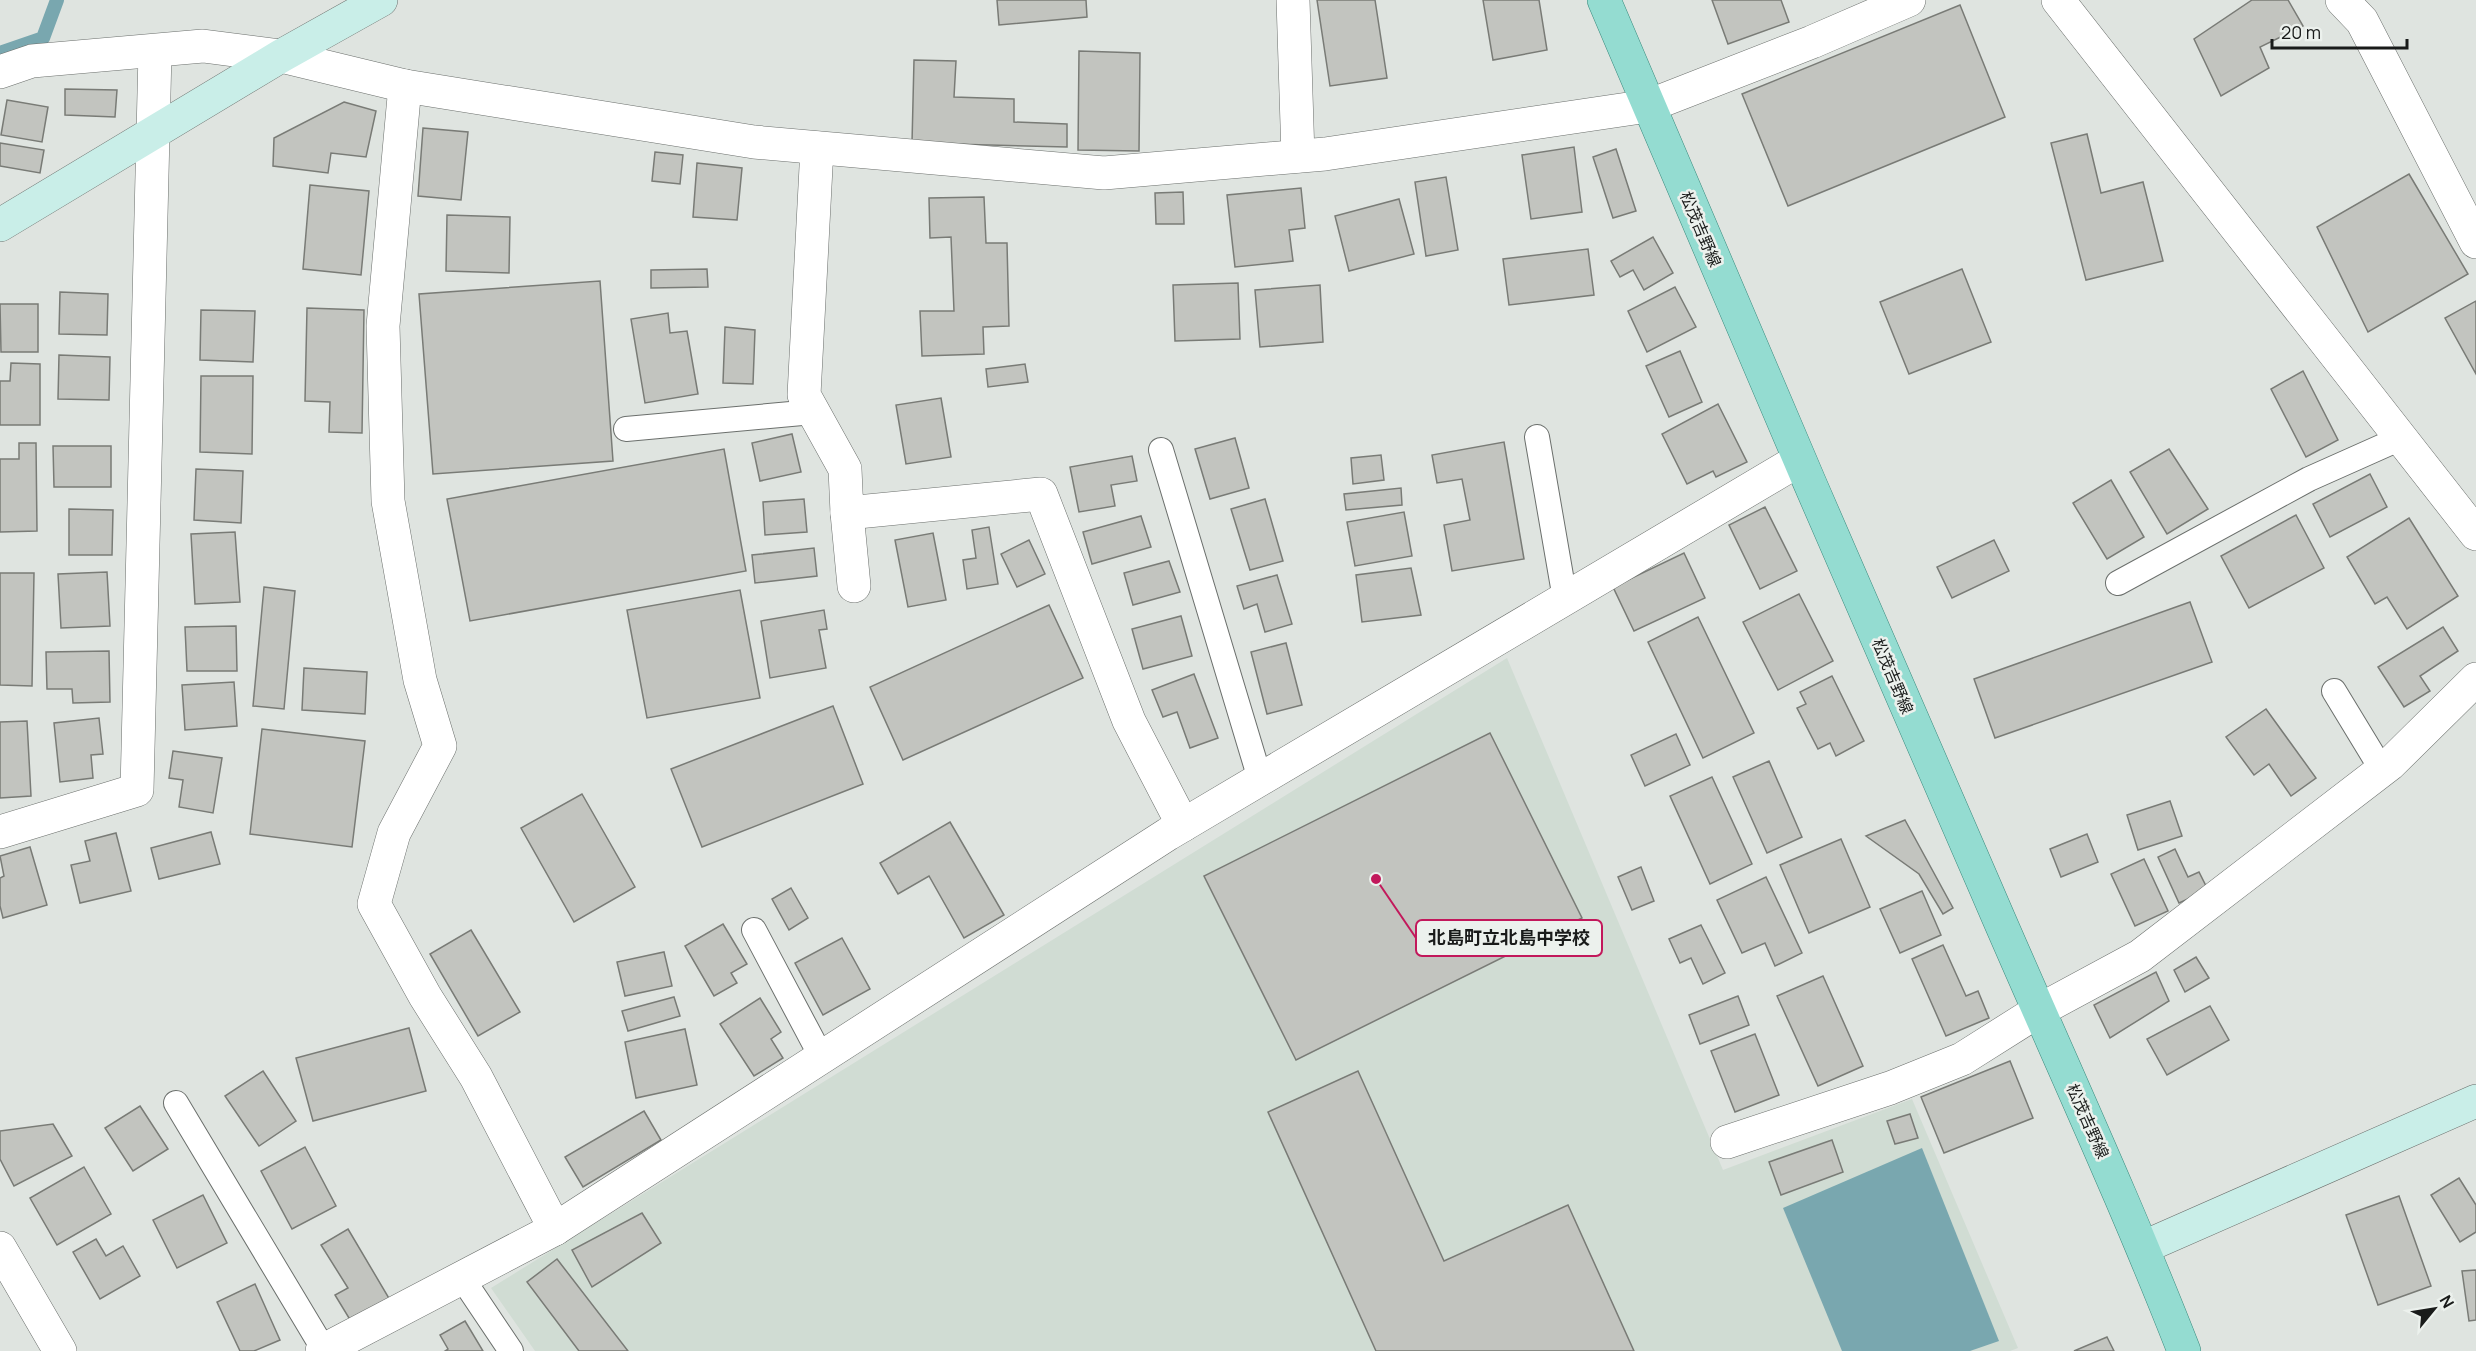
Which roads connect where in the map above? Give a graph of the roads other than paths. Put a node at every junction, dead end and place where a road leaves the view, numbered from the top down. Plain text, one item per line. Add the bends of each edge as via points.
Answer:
1 (381, 0) edge
2 (1293, 0) edge
3 (1604, 0) edge
4 (1909, 0) edge
5 (2058, 0) edge
6 (2361, 7) edge
7 (155, 52) junction
8 (281, 56) junction
9 (0, 72) edge
10 (405, 86) junction
11 (1648, 106) junction
12 (153, 133) junction
13 (817, 148) junction
14 (1298, 156) junction
15 (0, 225) edge
16 (2476, 242) edge
17 (813, 412) junction
18 (627, 429) dead end
19 (1537, 437) dead end
20 (2401, 438) junction
21 (1161, 450) dead end
22 (1799, 460) junction
23 (846, 513) junction
24 (2476, 534) edge
25 (2118, 583) dead end
26 (854, 586) dead end
27 (1565, 599) junction
28 (2476, 680) edge
29 (2334, 691) dead end
30 (2382, 770) junction
31 (1260, 779) junction
32 (1183, 825) junction
33 (0, 832) edge
34 (754, 930) dead end
35 (2038, 1011) junction
36 (822, 1058) junction
37 (2476, 1101) edge
38 (176, 1103) dead end
39 (1727, 1142) dead end
40 (555, 1229) junction
41 (2144, 1247) junction
42 (0, 1248) edge
43 (462, 1278) junction
44 (323, 1350) edge
45 (60, 1351) edge
46 (511, 1351) edge
47 (2184, 1351) edge

1 - 8 street
2 - 14 street
3 - 11 main road, 松茂吉野線
4 - 11 street
5 - 20 street
6 - 16 street
7 - 8 street via 203,46
7 - 9 street via 32,61
7 - 12 street
8 - 10 street
8 - 12 street
10 - 13 street via 754,142
10 - 40 street via 383,326 388,501 420,680 440,746 394,833 374,904 476,1077
11 - 14 street
11 - 22 main road, 松茂吉野線
12 - 15 street
12 - 33 street via 137,789
13 - 14 street via 1104,173
13 - 17 street via 804,394
17 - 18 lane
17 - 23 street via 845,469
19 - 27 lane
20 - 24 street
20 - 25 lane via 2309,479
21 - 31 lane
22 - 27 street
22 - 35 main road, 松茂吉野線
23 - 26 street
23 - 32 street via 1041,494 1129,721
27 - 31 street
28 - 30 street
29 - 30 lane
30 - 35 street via 2140,956
31 - 32 street
32 - 36 street
34 - 36 lane
35 - 39 street via 1962,1059 1890,1088
35 - 41 main road, 松茂吉野線
36 - 40 street
37 - 41 street
38 - 44 lane
40 - 43 street
41 - 47 main road, 松茂吉野線
42 - 45 street
43 - 44 street
43 - 46 lane

